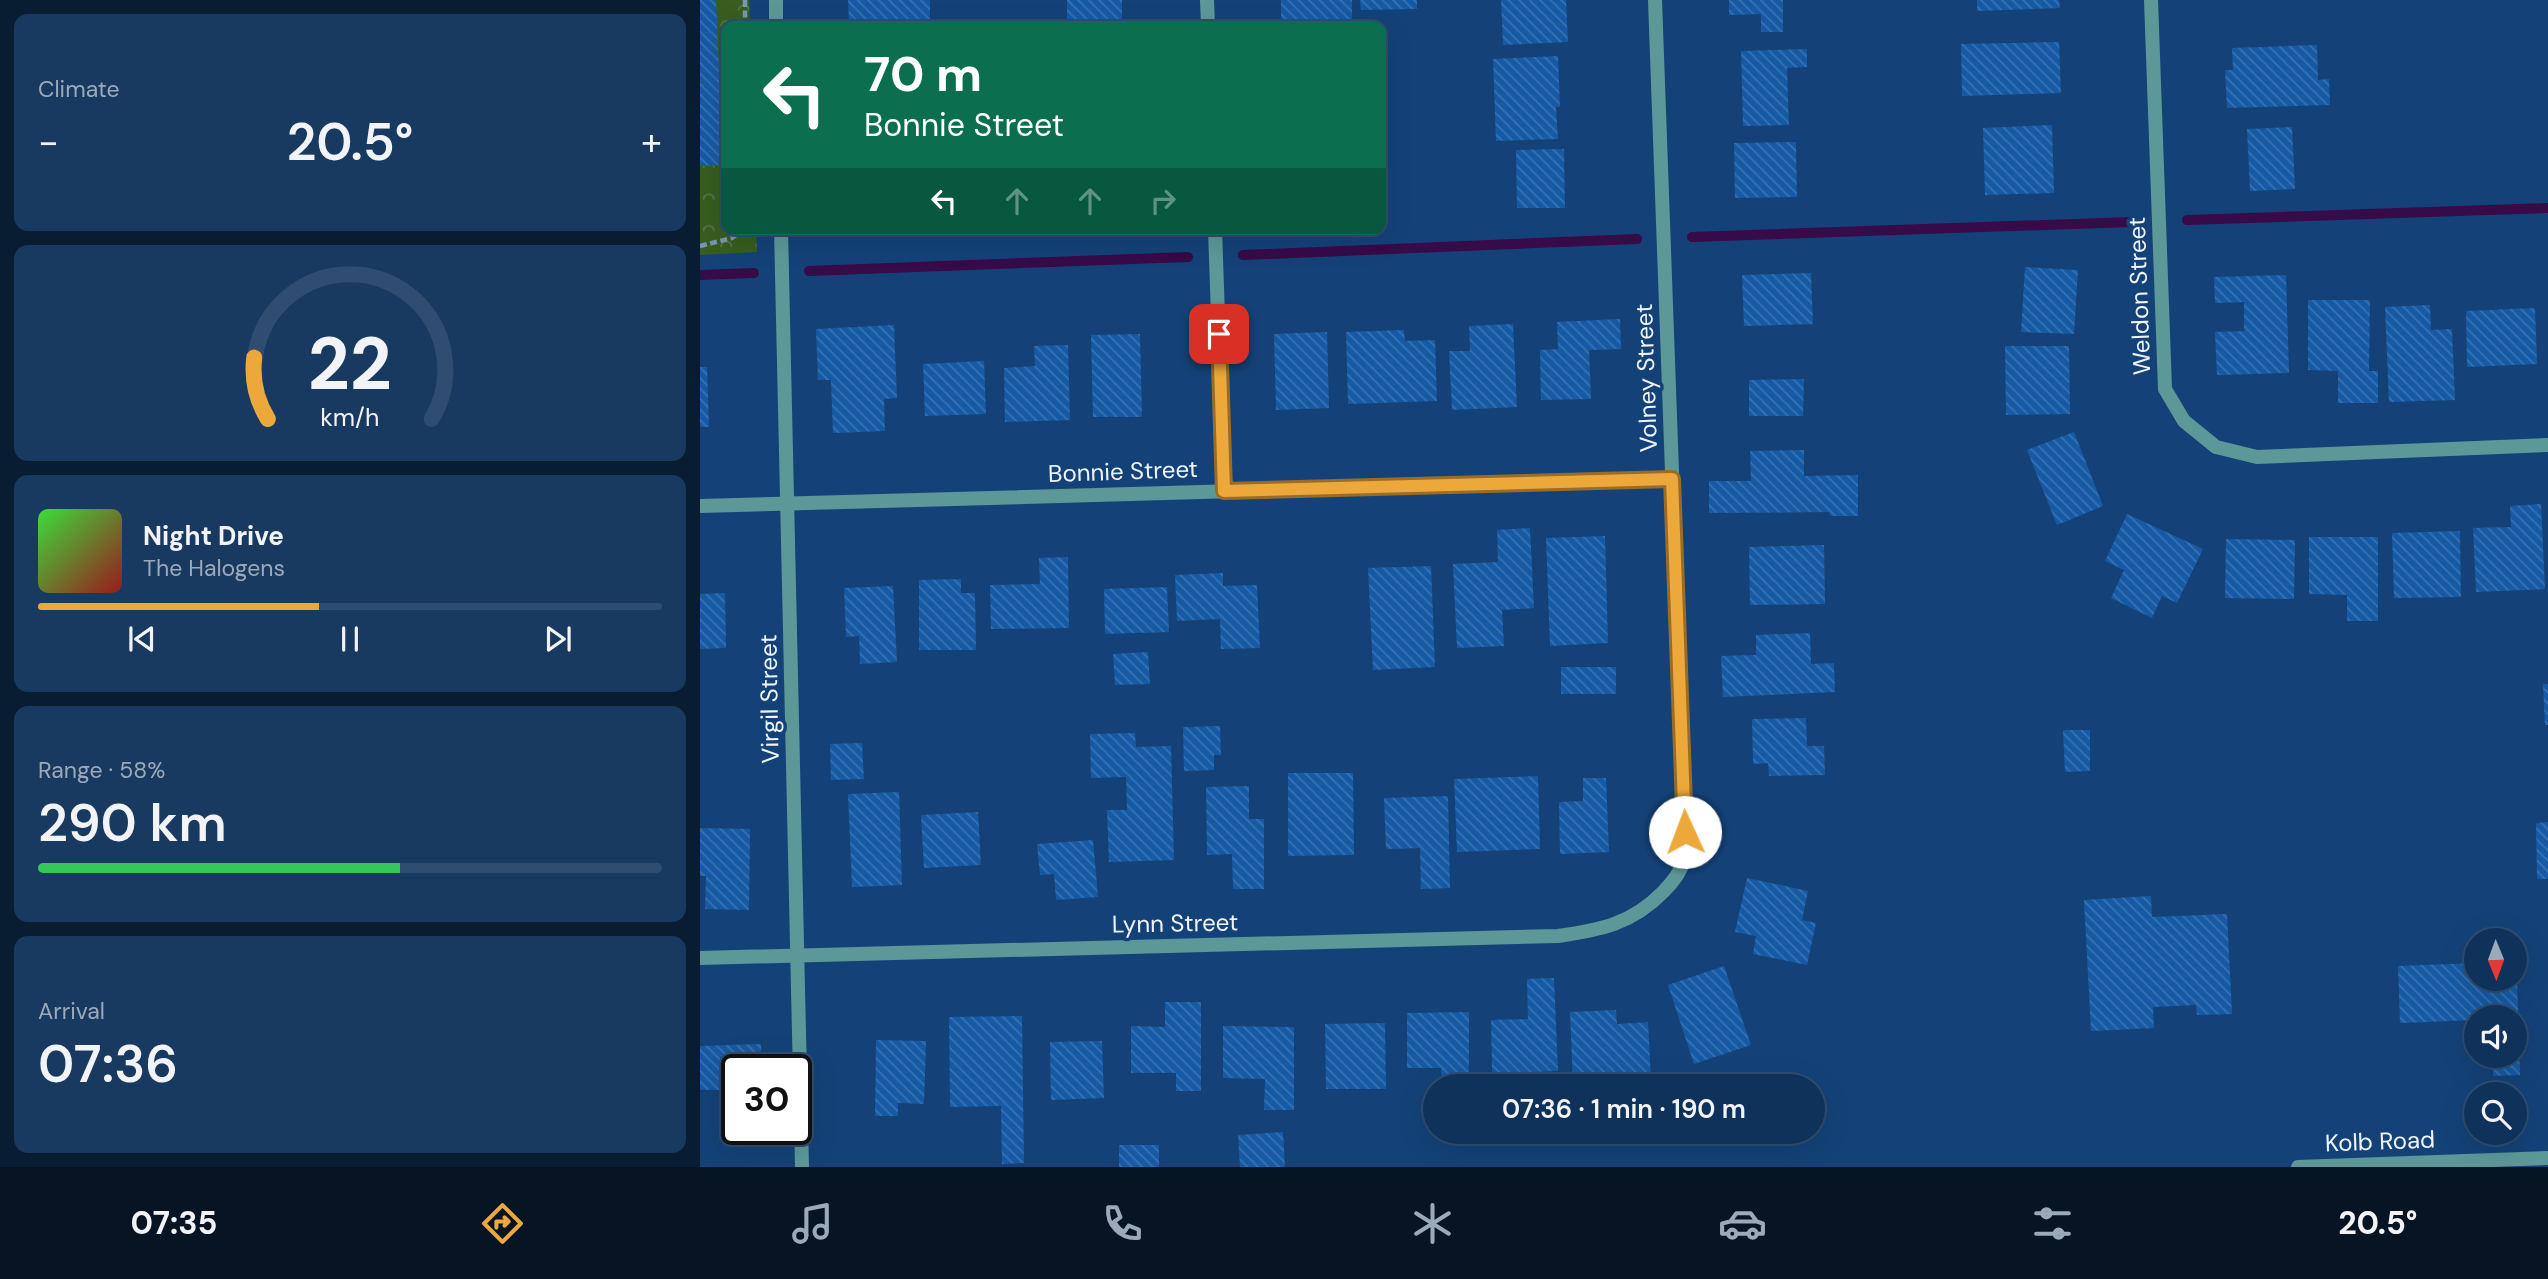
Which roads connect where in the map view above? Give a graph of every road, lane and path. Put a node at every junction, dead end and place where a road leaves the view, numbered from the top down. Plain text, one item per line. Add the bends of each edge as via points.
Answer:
1 (745, 0) edge
2 (776, 0) edge
3 (1207, 0) edge
4 (1655, 0) edge
5 (2151, 0) edge
6 (746, 21) edge
7 (776, 21) edge
8 (1208, 21) edge
9 (736, 235) edge
10 (781, 235) edge
11 (1215, 235) edge
12 (700, 246) edge
13 (2548, 445) edge
14 (1672, 479) junction
15 (1224, 491) junction
16 (787, 503) junction
17 (700, 506) edge
18 (1647, 908) joint
19 (797, 955) junction
20 (700, 958) edge
21 (2548, 1158) edge
22 (802, 1167) edge
23 (2298, 1167) edge

1 - 6 path
2 - 7 street
3 - 8 street
4 - 14 street, Volney Street
5 - 13 street, Weldon Street via 2165,389 2184,421 2216,447 2258,457
9 - 12 path
10 - 16 street, Virgil Street
11 - 15 street
14 - 15 street, Bonnie Street
14 - 18 street, Volney Street via 1684,862 1672,883
15 - 16 street, Bonnie Street
16 - 17 street, Bonnie Street
16 - 19 street, Virgil Street
18 - 19 street, Lynn Street via 1622,921 1558,936
19 - 20 street, Lynn Street
19 - 22 street, Virgil Street
21 - 23 street, Kolb Road

